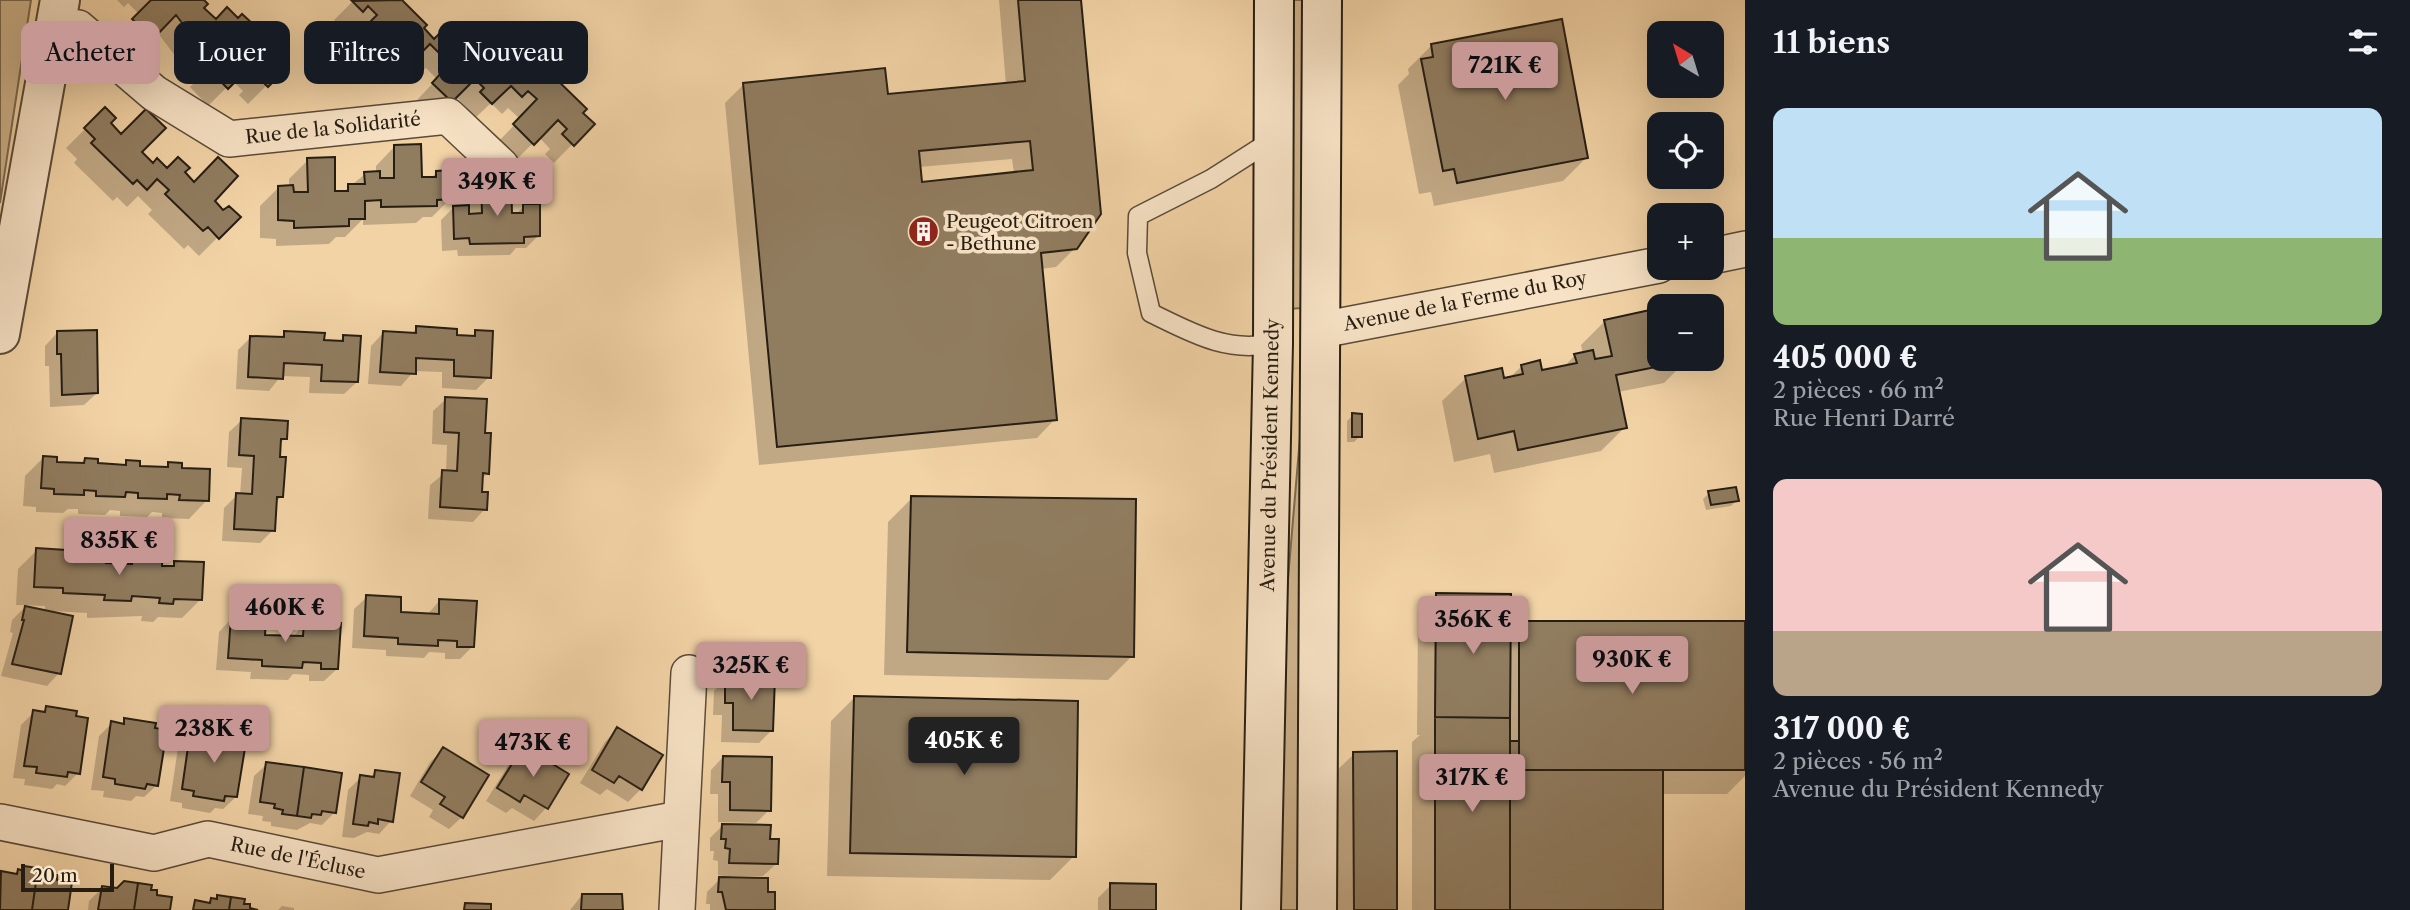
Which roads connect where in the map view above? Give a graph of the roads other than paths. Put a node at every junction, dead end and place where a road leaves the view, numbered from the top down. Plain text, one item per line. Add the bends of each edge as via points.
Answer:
1 (1274, 0) edge
2 (1322, 0) edge
3 (58, 13) edge
4 (1275, 138) junction
5 (501, 166) dead end
6 (1745, 249) edge
7 (1724, 253) edge
8 (1647, 267) edge
9 (1321, 330) junction
10 (0, 334) edge
11 (1273, 343) junction
12 (689, 673) dead end
13 (680, 819) junction
14 (0, 822) edge
15 (677, 910) edge
16 (1261, 910) edge
17 (1317, 910) edge

1 - 4 main road, Avenue du Président Kennedy
2 - 9 main road
3 - 5 street, Rue de la Solidarité via 154,93 229,139 448,116
3 - 10 main road
4 - 11 main road, Avenue du Président Kennedy
4 - 11 lane via 1211,179 1138,216 1137,253 1151,313 1209,342 1257,347
6 - 7 street
8 - 9 street, Avenue de la Ferme du Roy
9 - 11 main road, Avenue de la Ferme du Roy
9 - 17 main road
11 - 16 main road, Avenue du Président Kennedy
12 - 13 street
13 - 14 street, Rue de l'Écluse via 378,874 208,839 154,853
13 - 15 street

